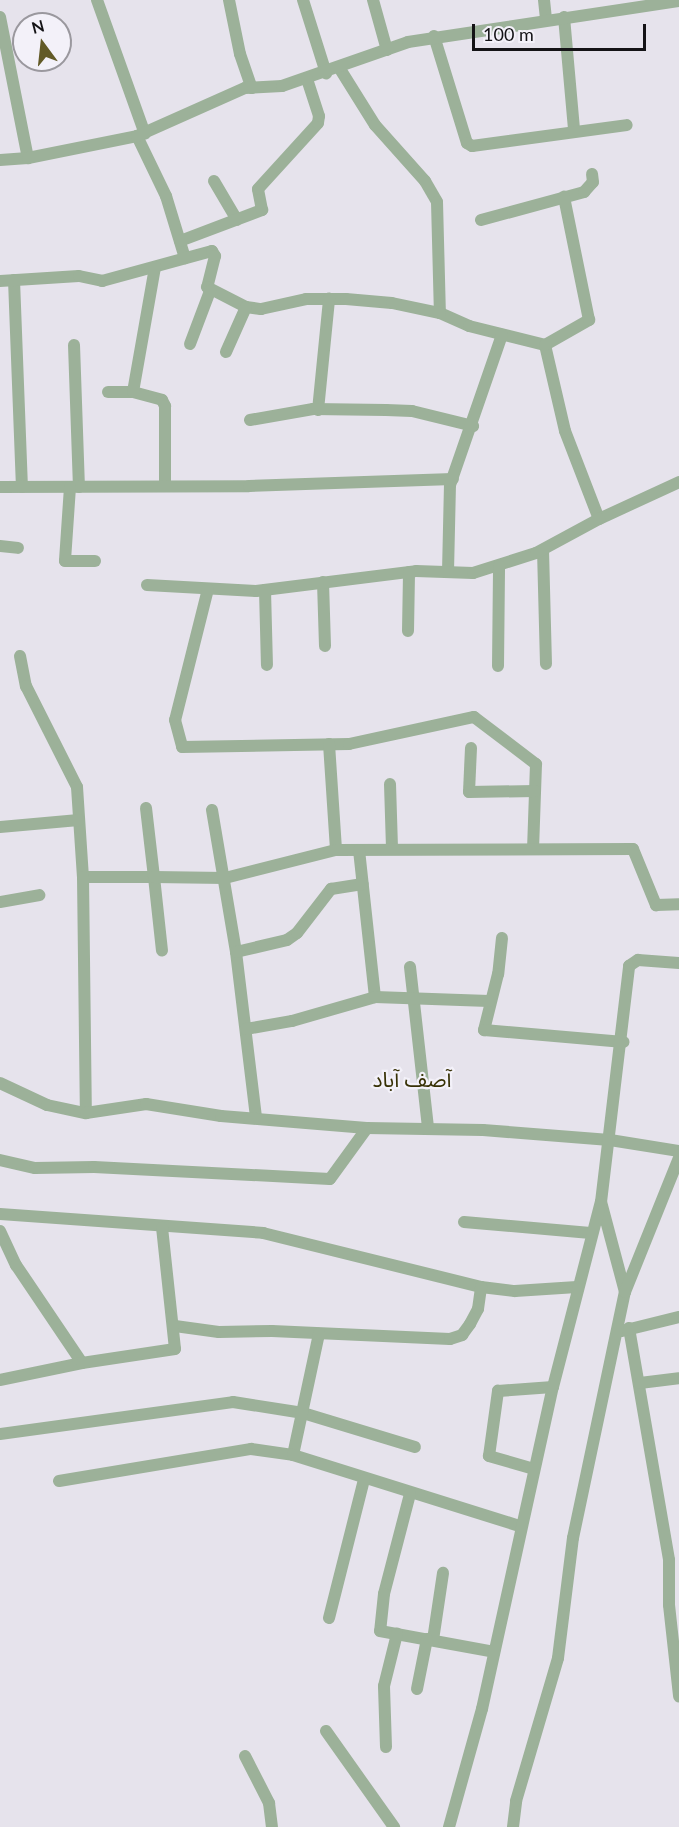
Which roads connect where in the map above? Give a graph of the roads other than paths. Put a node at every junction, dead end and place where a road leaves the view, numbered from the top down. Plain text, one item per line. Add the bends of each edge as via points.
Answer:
1 (98, 0) edge
2 (229, 0) edge
3 (303, 0) edge
4 (373, 0) edge
5 (544, 0) edge
6 (679, 1) edge
7 (0, 17) edge
8 (564, 17) junction
9 (546, 19) junction
10 (434, 36) junction
11 (387, 50) junction
12 (340, 69) junction
13 (326, 73) junction
14 (308, 79) junction
15 (252, 88) junction
16 (627, 125) dead end
17 (574, 130) junction
18 (141, 135) junction
19 (28, 158) junction
20 (0, 160) edge
21 (592, 174) dead end
22 (214, 181) dead end
23 (564, 197) junction
24 (237, 220) junction
25 (481, 220) dead end
26 (180, 241) junction
27 (185, 258) junction
28 (155, 267) junction
29 (14, 280) junction
30 (0, 281) edge
31 (210, 291) junction
32 (329, 299) junction
33 (246, 307) junction
34 (440, 313) junction
35 (502, 335) junction
36 (190, 344) dead end
37 (74, 345) dead end
38 (544, 345) junction
39 (226, 352) dead end
40 (108, 392) dead end
41 (133, 392) junction
42 (318, 410) junction
43 (250, 420) dead end
44 (473, 426) junction
45 (453, 479) junction
46 (679, 482) edge
47 (165, 486) junction
48 (0, 487) edge
49 (22, 487) junction
50 (74, 487) junction
51 (599, 519) junction
52 (0, 546) edge
53 (18, 548) dead end
54 (543, 550) junction
55 (95, 561) dead end
56 (499, 566) junction
57 (409, 572) junction
58 (448, 572) junction
59 (323, 582) junction
60 (147, 585) dead end
61 (208, 589) junction
62 (265, 590) junction
63 (408, 631) dead end
64 (325, 646) dead end
65 (20, 656) dead end
66 (546, 664) dead end
67 (267, 665) dead end
68 (498, 666) dead end
69 (329, 744) junction
70 (471, 748) dead end
71 (390, 784) dead end
72 (535, 791) junction
73 (146, 808) dead end
74 (212, 810) dead end
75 (80, 820) junction
76 (0, 827) edge
77 (533, 848) junction
78 (392, 849) junction
79 (336, 850) junction
80 (359, 850) junction
81 (83, 877) junction
82 (154, 877) junction
83 (225, 878) junction
84 (363, 884) junction
85 (39, 896) dead end
86 (0, 902) edge
87 (679, 904) edge
88 (502, 938) dead end
89 (162, 951) dead end
90 (236, 952) junction
91 (679, 963) edge
92 (410, 967) dead end
93 (414, 997) junction
94 (375, 998) junction
95 (489, 1001) junction
96 (246, 1029) junction
97 (623, 1042) junction
98 (0, 1083) edge
99 (86, 1113) junction
100 (256, 1118) junction
101 (367, 1128) junction
102 (428, 1128) junction
103 (610, 1140) junction
104 (679, 1151) edge
105 (679, 1158) edge
106 (0, 1160) edge
107 (601, 1202) junction
108 (0, 1214) edge
109 (464, 1222) dead end
110 (162, 1227) junction
111 (0, 1231) edge
112 (591, 1233) junction
113 (481, 1287) junction
114 (577, 1287) junction
115 (625, 1292) junction
116 (679, 1317) edge
117 (175, 1326) junction
118 (629, 1328) junction
119 (616, 1332) junction
120 (319, 1334) junction
121 (82, 1363) junction
122 (679, 1378) edge
123 (0, 1380) edge
124 (640, 1383) junction
125 (553, 1387) junction
126 (303, 1413) junction
127 (0, 1434) edge
128 (415, 1447) dead end
129 (293, 1455) junction
130 (534, 1470) junction
131 (364, 1479) junction
132 (59, 1481) dead end
133 (410, 1494) junction
134 (520, 1526) junction
135 (443, 1573) dead end
136 (329, 1618) dead end
137 (397, 1634) junction
138 (430, 1640) junction
139 (494, 1652) junction
140 (677, 1662) edge
141 (417, 1689) dead end
142 (679, 1696) edge
143 (326, 1731) dead end
144 (387, 1747) dead end
145 (245, 1756) dead end
146 (272, 1827) edge
147 (394, 1827) edge
148 (449, 1827) edge
149 (513, 1827) edge

1 - 18 street
2 - 15 street via 240,54
3 - 13 street
4 - 11 street
5 - 9 street
6 - 8 street
7 - 19 street
8 - 9 street
8 - 17 street
9 - 10 street
10 - 11 street
10 - 17 street via 467,143 472,146
11 - 12 street
12 - 13 street
12 - 34 street via 375,125 425,181 437,202
13 - 14 street
14 - 15 street
14 - 24 street via 318,123 258,189 262,210
15 - 18 street
16 - 17 street
18 - 19 street
18 - 26 street
19 - 20 street
21 - 23 street via 590,188
22 - 24 street
23 - 25 street
23 - 38 street via 589,320
24 - 26 street
26 - 27 street
27 - 28 street
27 - 31 street via 215,253
28 - 29 street via 102,281 79,276
28 - 41 street
29 - 30 street
29 - 49 street
31 - 33 street
31 - 36 street
32 - 33 street via 306,299 261,309
32 - 34 street via 392,303
32 - 42 street
33 - 39 street
34 - 35 street
35 - 38 street
35 - 44 street
37 - 50 street
38 - 51 street via 565,431
40 - 41 street
41 - 47 street via 162,400 165,406
42 - 43 street
42 - 44 street via 412,411
44 - 45 street
45 - 47 street
45 - 58 street
46 - 51 street
47 - 50 street
48 - 49 street
49 - 50 street
50 - 55 street via 65,561
51 - 54 street
52 - 53 street
54 - 56 street
54 - 66 street
56 - 58 street via 473,573
56 - 68 street
57 - 58 street
57 - 59 street
57 - 63 street
59 - 62 street
59 - 64 street
60 - 61 street
61 - 62 street
61 - 69 street via 175,720 182,747
62 - 67 street
65 - 75 street via 26,686 77,787
69 - 72 street via 349,744 474,717 536,764
69 - 79 street
70 - 72 street via 469,792
71 - 78 street
72 - 77 street
73 - 82 street
74 - 83 street
75 - 76 street
75 - 81 street
77 - 78 street
77 - 87 street via 633,849 656,905
78 - 80 street
79 - 80 street
79 - 83 street
80 - 84 street
81 - 82 street
81 - 99 street
82 - 83 street
82 - 89 street
83 - 90 street
84 - 90 street via 331,889 287,940
84 - 94 street
85 - 86 street
88 - 95 street via 498,974
90 - 96 street
91 - 97 street via 638,960 629,966
92 - 93 street
93 - 94 street
93 - 95 street
93 - 102 street
94 - 96 street
95 - 97 street via 484,1030
96 - 100 street
97 - 103 street
98 - 99 street via 47,1105
99 - 100 street via 146,1104
100 - 101 street
101 - 102 street
101 - 106 street via 330,1179 93,1167 35,1168
102 - 103 street
103 - 104 street
103 - 107 street
105 - 115 street
107 - 112 street
107 - 115 street
108 - 110 street
109 - 112 street
110 - 113 street via 294,1238
110 - 117 street
111 - 121 street via 16,1265
112 - 114 street
113 - 114 street via 515,1291
113 - 120 street via 478,1309 470,1324 462,1335 450,1339
114 - 125 street
115 - 119 street
116 - 118 street
117 - 120 street via 219,1332
117 - 121 street via 175,1349
118 - 119 street
118 - 124 street
119 - 149 street via 573,1538 558,1658 516,1801
120 - 126 street
121 - 123 street
122 - 124 street
124 - 140 street via 669,1560
125 - 130 street
125 - 130 street via 498,1391 489,1456
126 - 127 street via 233,1402
126 - 128 street
126 - 129 street
129 - 131 street
129 - 132 street via 251,1449
130 - 134 street
131 - 133 street
131 - 136 street
133 - 134 street
133 - 137 street via 384,1594 380,1630
134 - 139 street
135 - 138 street
137 - 138 street
137 - 144 street via 384,1686
138 - 139 street
138 - 141 street
139 - 148 street
140 - 142 street
143 - 147 street
145 - 146 street via 269,1803

